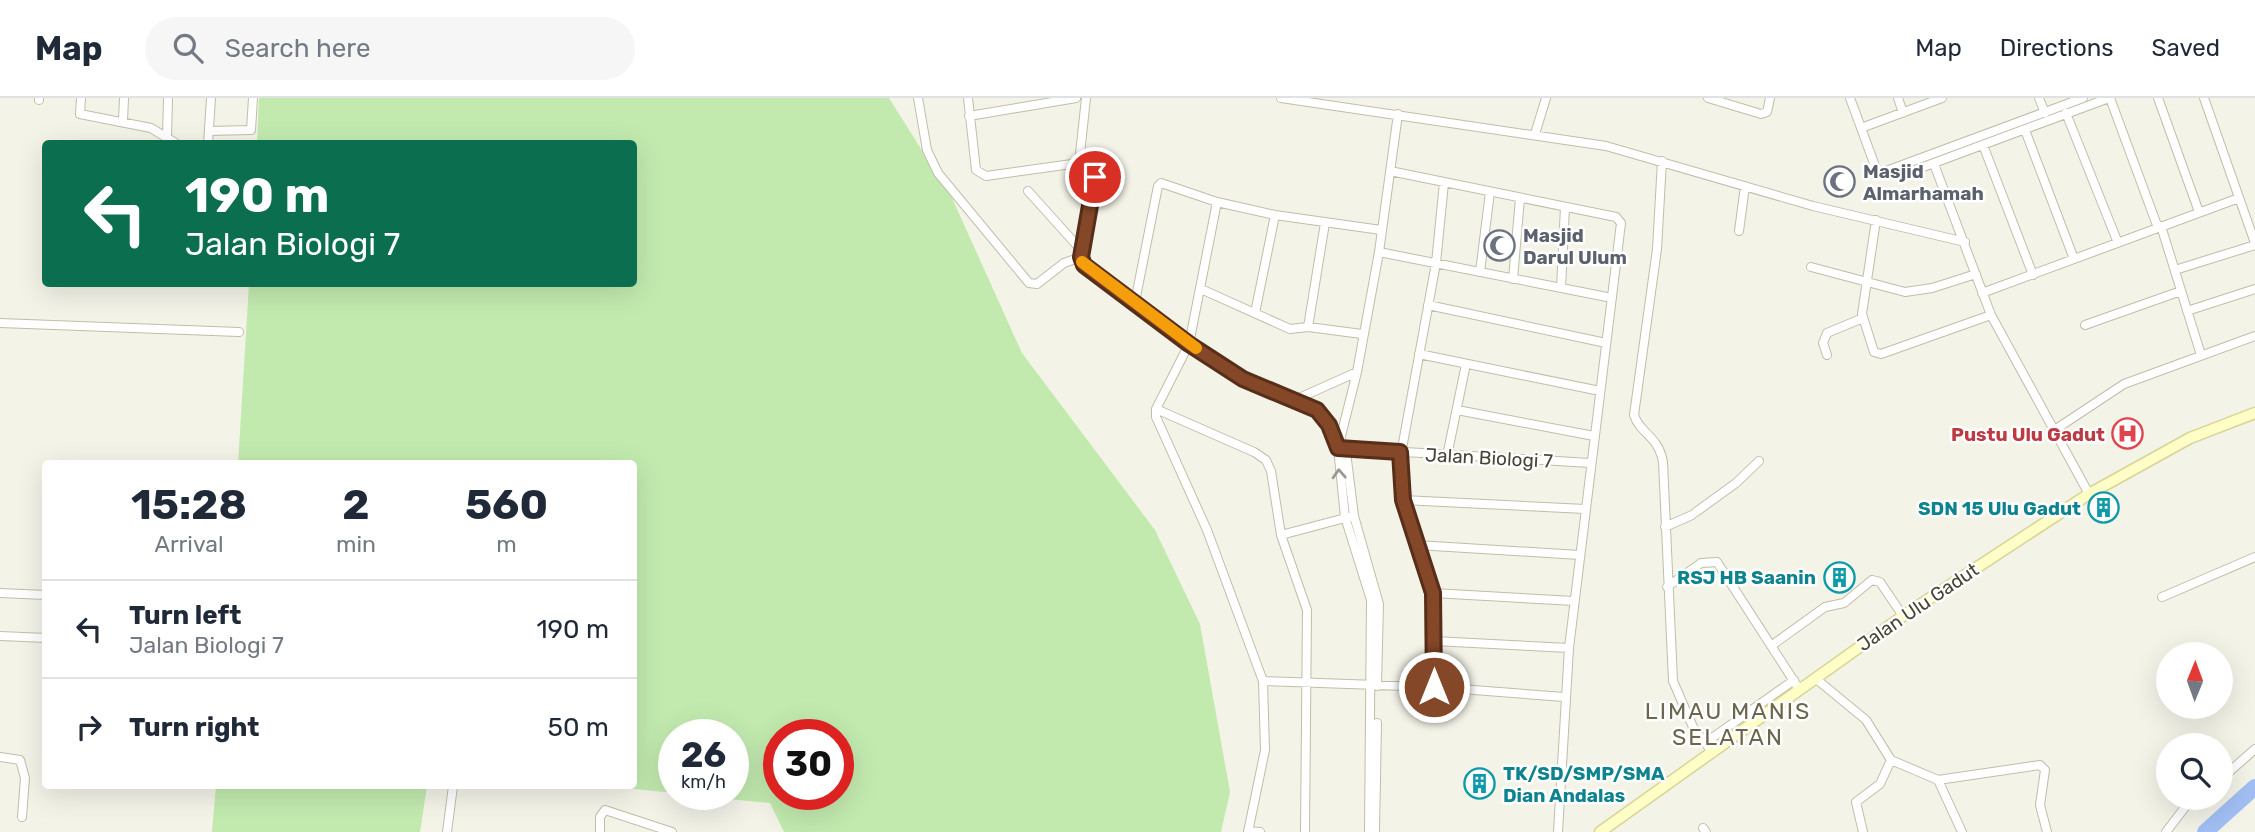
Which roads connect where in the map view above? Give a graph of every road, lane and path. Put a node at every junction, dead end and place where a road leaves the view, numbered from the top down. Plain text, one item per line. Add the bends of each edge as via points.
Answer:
1 (81, 98) edge
2 (124, 98) edge
3 (168, 98) edge
4 (211, 98) edge
5 (253, 98) edge
6 (918, 98) edge
7 (968, 98) edge
8 (1076, 98) edge
9 (1086, 98) edge
10 (1281, 98) edge
11 (1546, 98) edge
12 (1708, 98) edge
13 (1770, 98) edge
14 (1850, 98) edge
15 (1898, 98) edge
16 (1941, 98) edge
17 (2039, 98) edge
18 (2083, 98) edge
19 (2110, 98) edge
20 (2158, 98) edge
21 (2204, 98) edge
22 (1049, 100) edge
23 (1903, 113) junction
24 (2045, 113) junction
25 (2066, 113) junction
26 (1398, 114) junction
27 (969, 116) junction
28 (123, 121) junction
29 (1861, 128) junction
30 (2025, 130) junction
31 (209, 131) junction
32 (1535, 134) junction
33 (167, 136) junction
34 (172, 140) edge
35 (208, 140) edge
36 (1983, 145) junction
37 (1662, 161) junction
38 (1079, 163) junction
39 (1934, 164) junction
40 (1390, 171) junction
41 (1888, 172) junction
42 (1878, 174) junction
43 (1866, 177) dead end
44 (1444, 183) junction
45 (1745, 186) junction
46 (1028, 191) dead end
47 (1490, 192) junction
48 (1520, 198) junction
49 (2239, 198) junction
50 (1217, 202) junction
51 (1565, 207) junction
52 (2199, 212) junction
53 (1275, 215) junction
54 (1876, 220) junction
55 (1325, 223) junction
56 (2159, 227) junction
57 (1381, 230) junction
58 (1739, 231) dead end
59 (1965, 242) junction
60 (2118, 243) junction
61 (2255, 244) edge
62 (1379, 251) junction
63 (1082, 254) junction
64 (2074, 259) junction
65 (1436, 263) junction
66 (1811, 267) dead end
67 (2175, 270) junction
68 (1480, 272) junction
69 (1976, 274) junction
70 (2033, 275) junction
71 (1513, 279) junction
72 (1865, 282) junction
73 (1561, 288) junction
74 (1201, 289) junction
75 (2255, 289) edge
76 (2181, 291) junction
77 (1982, 293) junction
78 (1612, 298) junction
79 (1135, 302) junction
80 (1429, 305) junction
81 (2187, 311) junction
82 (1255, 313) junction
83 (1992, 315) junction
84 (1863, 318) junction
85 (0, 323) edge
86 (2085, 325) dead end
87 (1308, 327) junction
88 (239, 331) dead end
89 (1362, 334) junction
90 (2255, 336) edge
91 (1189, 344) junction
92 (1606, 344) junction
93 (1419, 354) junction
94 (1827, 355) dead end
95 (2201, 355) junction
96 (1466, 364) junction
97 (1357, 372) junction
98 (1600, 391) junction
99 (1297, 399) junction
100 (1156, 409) junction
101 (1457, 410) junction
102 (2255, 413) edge
103 (2053, 431) junction
104 (1594, 436) junction
105 (1342, 448) junction
106 (1400, 452) junction
107 (1447, 456) junction
108 (1759, 461) dead end
109 (1590, 463) junction
110 (2089, 494) junction
111 (1403, 500) junction
112 (1585, 509) junction
113 (1349, 517) junction
114 (1665, 527) junction
115 (1281, 535) junction
116 (1417, 545) junction
117 (1579, 555) junction
118 (2255, 557) edge
119 (1667, 587) junction
120 (0, 593) edge
121 (1433, 593) junction
122 (42, 595) edge
123 (2162, 597) dead end
124 (1574, 601) junction
125 (1903, 616) junction
126 (0, 636) edge
127 (42, 638) edge
128 (1434, 642) junction
129 (1770, 646) junction
130 (1569, 648) junction
131 (1815, 678) junction
132 (1263, 681) junction
133 (1306, 681) junction
134 (1375, 685) junction
135 (1797, 685) junction
136 (1434, 687) junction
137 (1564, 697) junction
138 (1705, 743) junction
139 (2255, 748) edge
140 (1713, 753) junction
141 (0, 757) edge
142 (1891, 760) junction
143 (2233, 768) edge
144 (1938, 780) junction
145 (453, 789) edge
146 (2183, 810) edge
147 (22, 817) dead end
148 (447, 832) edge
149 (600, 832) edge
150 (672, 832) edge
151 (1248, 832) edge
152 (1260, 832) edge
153 (1305, 832) edge
154 (1369, 832) edge
155 (1375, 832) edge
156 (1558, 832) edge
157 (1600, 832) edge
158 (1863, 832) edge
159 (1962, 832) edge
160 (2047, 832) edge
161 (2166, 832) edge

1 - 28 street via 80,114
2 - 28 street
3 - 33 street
4 - 31 street
5 - 31 street via 251,130
6 - 63 street via 927,150 938,173 1030,283 1037,284
7 - 27 street
8 - 22 street
9 - 38 street
10 - 26 street
11 - 32 street
12 - 13 street via 1761,114 1767,112
14 - 29 street
15 - 23 street
16 - 23 street
17 - 24 street
18 - 24 street
19 - 25 street
19 - 56 street
20 - 52 street
21 - 49 street
22 - 27 street
23 - 29 street
24 - 41 street
25 - 30 street
25 - 60 street
26 - 32 street
26 - 40 street
27 - 38 street via 976,170 982,176
28 - 33 street
29 - 42 street
30 - 36 street
30 - 64 street
31 - 35 street
32 - 37 street
33 - 34 street
36 - 39 street
36 - 70 street
37 - 45 street
37 - 114 street via 1657,249 1634,415 1659,447
38 - 63 street via 1095,177
39 - 41 street via 1901,175
39 - 59 street
40 - 44 street
40 - 57 street
41 - 42 street
42 - 43 street
44 - 47 street
44 - 65 street
45 - 54 street
45 - 58 street
46 - 63 street
47 - 48 street
47 - 68 street
48 - 51 street
48 - 71 street
49 - 52 street
49 - 61 street
50 - 53 street
50 - 74 street
50 - 79 street via 1160,184
51 - 73 street
51 - 78 street via 1616,217 1621,223
52 - 56 street
53 - 55 street
53 - 82 street
54 - 59 street
54 - 72 street
55 - 57 street
55 - 87 street
56 - 60 street
56 - 67 street
57 - 62 street
59 - 69 street
60 - 64 street
61 - 67 street
62 - 65 street
62 - 89 street
63 - 79 street via 1084,265
64 - 70 street
65 - 68 street
65 - 80 street
66 - 72 street
67 - 76 street
68 - 71 street
69 - 72 street via 1905,292
69 - 77 street
70 - 77 street
71 - 73 street
72 - 84 street
73 - 78 street
74 - 82 street
74 - 91 street
75 - 81 street
76 - 81 street
76 - 86 street
77 - 83 street
78 - 92 street
79 - 91 street
80 - 92 street
80 - 93 street
81 - 95 street
82 - 87 street via 1290,329
83 - 84 street via 1881,354 1874,352
83 - 103 street
84 - 94 street via 1826,333
85 - 88 street
87 - 89 street
89 - 97 street
90 - 95 street
91 - 99 street via 1243,379
91 - 100 street
92 - 98 street
93 - 96 street
93 - 106 street
95 - 103 street via 2116,388
96 - 98 street
96 - 101 street
97 - 99 street
97 - 105 street
98 - 104 street
99 - 105 street via 1317,410
100 - 115 street via 1266,460
100 - 132 street via 1156,421 1207,530
101 - 104 street
101 - 107 street
102 - 110 street, Jalan Ulu Gadut via 2190,438
103 - 110 street
104 - 109 street
105 - 106 street, Jalan Biologi 7
105 - 113 street
106 - 107 street, Jalan Biologi 7
106 - 111 street
107 - 109 street, Jalan Biologi 7
108 - 114 street via 1694,514
109 - 112 street
110 - 125 street, Jalan Ulu Gadut
111 - 112 street
111 - 116 street
112 - 117 street
113 - 115 street
113 - 134 street via 1379,604
114 - 119 street
115 - 133 street via 1307,610
116 - 117 street
116 - 121 street
117 - 124 street
118 - 123 street
119 - 129 street via 1701,563 1717,562
119 - 138 street via 1672,681
120 - 122 street
121 - 124 street
121 - 128 street
124 - 130 street
125 - 129 street via 1880,582 1872,580 1844,603 1825,607
125 - 131 street, Jalan Ulu Gadut
126 - 127 street
128 - 130 street
128 - 136 street
129 - 135 street
130 - 137 street
131 - 135 street, Jalan Ulu Gadut
131 - 142 street via 1866,720
132 - 133 street
132 - 151 street via 1265,750
133 - 134 street
133 - 153 street
134 - 136 street
134 - 154 street
134 - 155 street
135 - 138 street
135 - 140 street, Jalan Ulu Gadut
136 - 137 street
137 - 156 street
138 - 140 street
139 - 143 street
140 - 157 street, Jalan Ulu Gadut
141 - 147 street via 20,760 24,768
142 - 144 street
142 - 158 street via 1880,784 1856,802
144 - 159 street
144 - 160 street via 2040,765 2045,770 2040,805
145 - 148 street
146 - 161 street
149 - 150 street via 600,817 606,810
151 - 152 street

